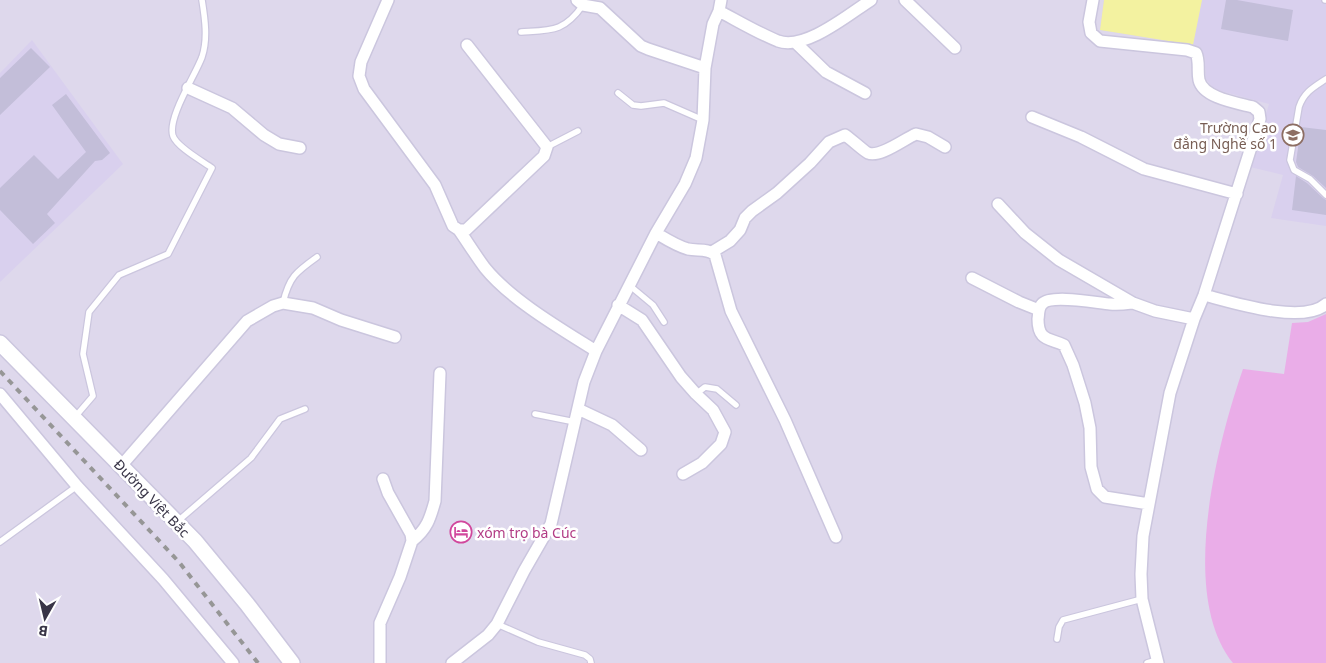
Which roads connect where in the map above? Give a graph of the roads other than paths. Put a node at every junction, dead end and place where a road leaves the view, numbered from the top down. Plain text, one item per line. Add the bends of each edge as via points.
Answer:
1 (202, 0) edge
2 (388, 0) edge
3 (871, 0) edge
4 (905, 0) edge
5 (1093, 0) edge
6 (580, 2) edge
7 (720, 6) edge
8 (521, 32) dead end
9 (796, 43) junction
10 (467, 45) dead end
11 (955, 48) dead end
12 (705, 68) junction
13 (1326, 79) edge
14 (188, 88) junction
15 (618, 93) dead end
16 (865, 93) dead end
17 (1032, 117) dead end
18 (703, 120) junction
19 (578, 131) dead end
20 (547, 147) junction
21 (944, 147) dead end
22 (300, 148) dead end
23 (1236, 194) junction
24 (1326, 195) edge
25 (998, 204) dead end
26 (459, 230) junction
27 (656, 233) junction
28 (712, 252) junction
29 (318, 257) dead end
30 (972, 278) dead end
31 (629, 286) junction
32 (1204, 295) junction
33 (283, 303) junction
34 (1133, 304) junction
35 (1326, 304) edge
36 (618, 306) junction
37 (1039, 310) junction
38 (1194, 319) junction
39 (664, 322) dead end
40 (395, 337) dead end
41 (0, 343) edge
42 (596, 351) junction
43 (440, 373) dead end
44 (0, 394) edge
45 (696, 394) junction
46 (736, 405) dead end
47 (305, 409) dead end
48 (578, 409) junction
49 (535, 414) dead end
50 (74, 418) junction
51 (575, 422) junction
52 (641, 450) dead end
53 (121, 466) junction
54 (683, 474) dead end
55 (383, 479) dead end
56 (77, 486) junction
57 (1149, 504) junction
58 (177, 523) junction
59 (836, 537) dead end
60 (412, 541) junction
61 (0, 542) edge
62 (1142, 599) junction
63 (497, 624) junction
64 (1057, 639) dead end
65 (1154, 662) edge
66 (233, 663) edge
67 (292, 663) edge
68 (380, 663) edge
69 (452, 663) edge
70 (591, 663) edge

1 - 14 lane via 206,25 202,56
2 - 26 street via 361,62 359,76 364,89 435,185 453,226
3 - 9 street via 812,38
4 - 11 street
5 - 23 street via 1089,22 1091,33 1100,40 1196,53 1199,59 1198,78 1208,94 1253,107 1259,112 1260,119
6 - 8 lane via 574,18 560,28
6 - 12 street via 600,8 648,50
7 - 9 street via 780,42
7 - 12 street via 713,24
9 - 16 street via 826,72
10 - 20 street
12 - 18 street
13 - 24 lane via 1311,88 1302,99 1290,160 1294,170 1317,184
14 - 22 street via 232,108 279,144
14 - 50 lane via 178,108 173,136 212,168 168,254 119,275 89,312 83,354 93,396
15 - 18 lane via 633,105 664,103
17 - 23 street via 1144,169
18 - 27 street via 696,158 685,184
19 - 20 lane
20 - 26 street via 544,156 466,230
21 - 28 street via 928,136 916,134 879,154 867,153 845,135 829,142 778,193 745,218 730,241
23 - 32 street
25 - 34 street via 1025,233 1059,260
26 - 42 street via 486,269 502,285
27 - 28 street via 679,246
27 - 31 street
28 - 59 street via 731,311 785,420
29 - 33 lane via 298,271 287,286
30 - 37 street
31 - 36 street
31 - 39 lane via 653,305
32 - 35 street via 1254,309 1287,312 1307,311
32 - 38 street
33 - 40 street via 313,308
33 - 53 street via 246,321
34 - 37 street via 1049,300 1042,303
34 - 38 street via 1155,312
36 - 42 street
36 - 45 street via 642,320
37 - 57 street via 1041,334 1046,340 1064,346 1073,365 1090,428 1091,467 1097,489 1106,497
38 - 57 street via 1170,393
41 - 50 street, Đường Việt Bắc
42 - 48 street
43 - 60 street via 435,501 424,532
44 - 56 street
45 - 46 lane via 704,387 717,389
45 - 54 street via 713,410 725,432 721,444 702,463
47 - 58 lane via 280,418 251,458
48 - 51 street
48 - 52 street via 612,426
49 - 51 lane
50 - 53 street, Đường Việt Bắc
51 - 63 street via 551,524
53 - 58 street, Đường Việt Bắc
55 - 60 street
56 - 61 lane
56 - 66 street via 157,572
57 - 62 street via 1140,574
58 - 67 street, Đường Việt Bắc via 247,604
60 - 68 street via 380,623
62 - 64 lane via 1064,620
62 - 65 street
63 - 69 street
63 - 70 lane via 538,642 585,655

